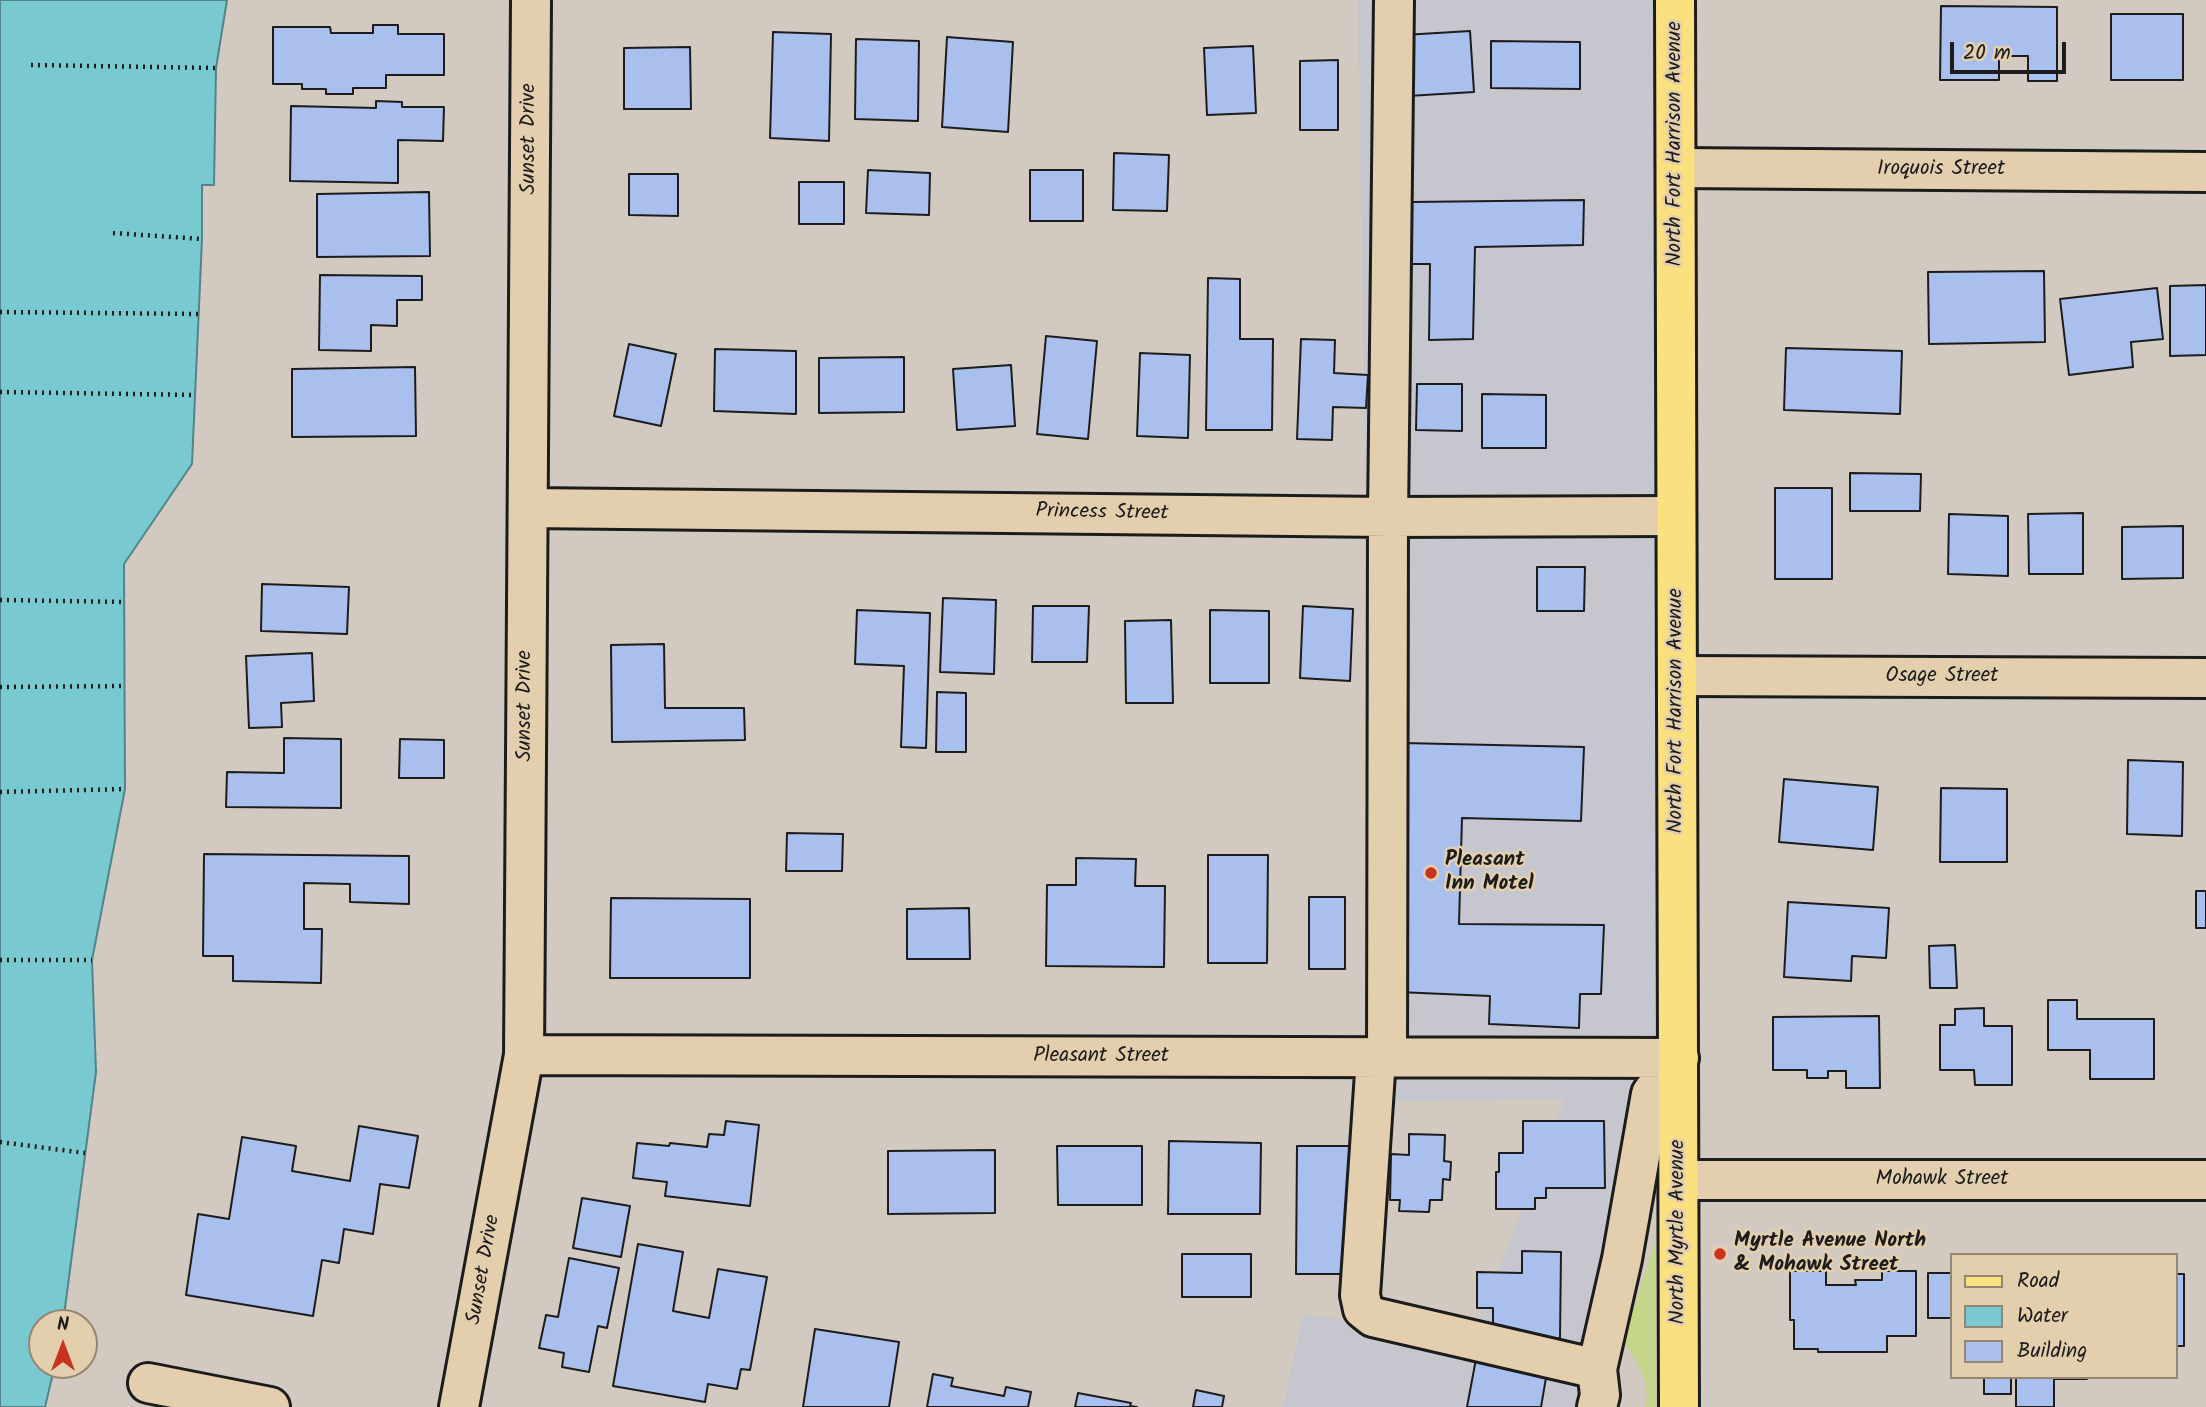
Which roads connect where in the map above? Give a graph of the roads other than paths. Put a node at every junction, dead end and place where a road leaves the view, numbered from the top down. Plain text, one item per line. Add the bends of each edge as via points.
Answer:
1 (531, 0) edge
2 (1394, 0) edge
3 (1675, 0) edge
4 (1676, 168) junction
5 (2206, 172) edge
6 (528, 508) junction
7 (1676, 516) junction
8 (1388, 517) junction
9 (1677, 676) junction
10 (2206, 678) edge
11 (524, 1055) junction
12 (1382, 1058) junction
13 (1679, 1058) junction
14 (1679, 1180) junction
15 (2206, 1180) edge
16 (1597, 1368) junction
17 (148, 1383) dead end
18 (270, 1407) edge
19 (459, 1407) edge
20 (1597, 1407) edge
21 (1679, 1407) edge

1 - 6 street, Sunset Drive
2 - 8 street
3 - 4 main road, North Fort Harrison Avenue
4 - 5 street, Iroquois Street
4 - 7 main road, North Fort Harrison Avenue
6 - 8 street, Princess Street
6 - 11 street, Sunset Drive
7 - 8 street, Princess Street
7 - 9 main road, North Fort Harrison Avenue
8 - 12 street
9 - 10 street, Osage Street
9 - 13 main road, North Fort Harrison Avenue
11 - 12 street, Pleasant Street
11 - 19 street, Sunset Drive
12 - 13 street, Pleasant Street
12 - 16 street via 1360,1295 1363,1309 1373,1317
13 - 14 main road, North Myrtle Avenue
13 - 16 street via 1651,1094
14 - 15 street, Mohawk Street
14 - 21 main road, North Myrtle Avenue
16 - 20 street
17 - 18 street

